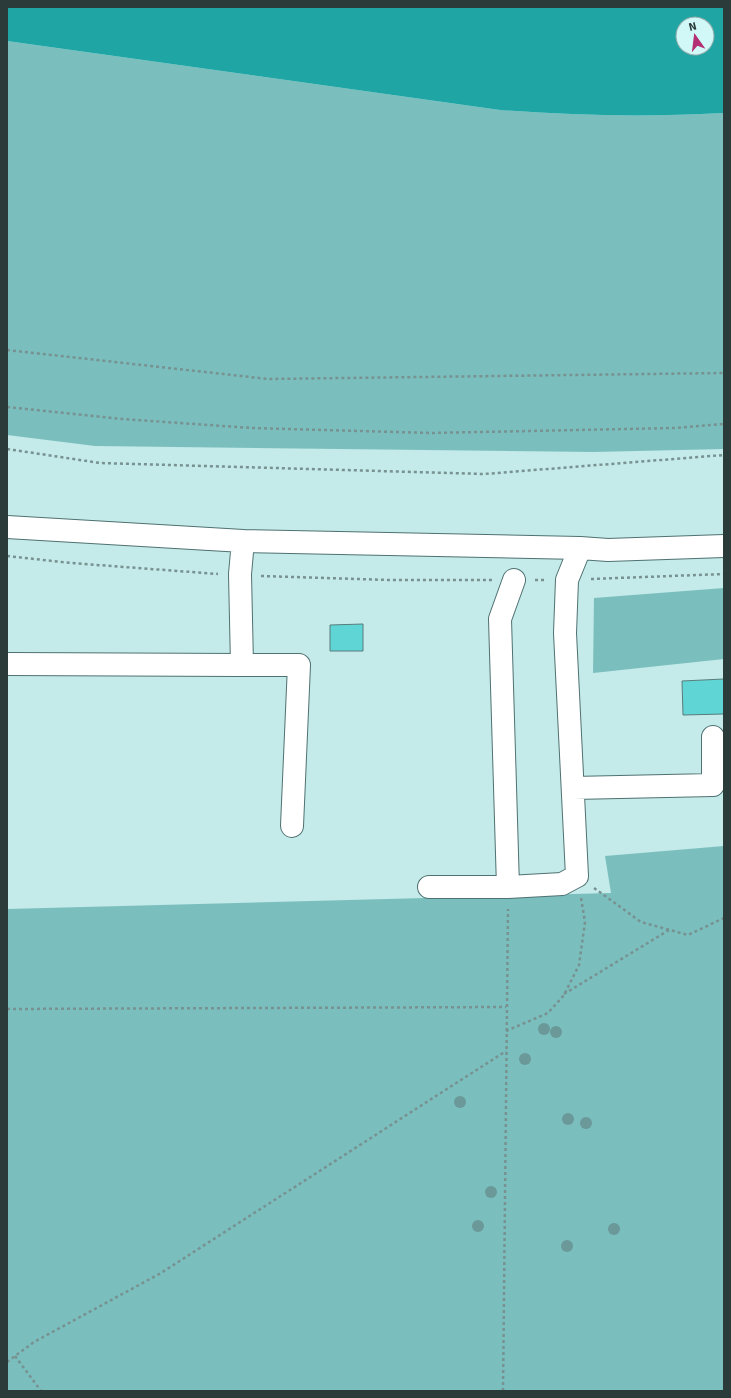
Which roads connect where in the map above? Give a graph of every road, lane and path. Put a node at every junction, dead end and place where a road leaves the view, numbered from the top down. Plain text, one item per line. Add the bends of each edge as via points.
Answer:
1 (7, 350) edge
2 (724, 373) edge
3 (7, 407) edge
4 (724, 424) edge
5 (7, 449) edge
6 (724, 455) edge
7 (7, 527) edge
8 (243, 541) junction
9 (724, 546) edge
10 (580, 548) junction
11 (7, 556) edge
12 (220, 574) dead end
13 (724, 574) edge
14 (254, 575) dead end
15 (514, 580) junction
16 (550, 580) dead end
17 (587, 580) dead end
18 (7, 664) edge
19 (242, 665) junction
20 (713, 737) dead end
21 (573, 788) junction
22 (292, 826) dead end
23 (577, 876) junction
24 (429, 887) dead end
25 (508, 887) junction
26 (724, 918) edge
27 (669, 930) junction
28 (564, 994) junction
29 (506, 1007) junction
30 (7, 1009) edge
31 (506, 1031) junction
32 (506, 1051) junction
33 (15, 1356) junction
34 (7, 1362) edge
35 (41, 1391) edge
36 (503, 1391) edge

1 - 2 path via 268,378
3 - 4 path via 122,419 252,428 431,433 675,428
5 - 6 path via 100,463 484,474
7 - 8 street
8 - 10 street
8 - 19 street via 240,574
9 - 10 street via 608,550
10 - 21 street via 567,580 565,633
11 - 12 path
13 - 17 path
14 - 15 path via 390,580
15 - 16 path
15 - 25 street via 500,619
18 - 19 street
19 - 22 street via 299,665
20 - 21 street via 713,785
21 - 23 street
23 - 25 street via 562,884
23 - 27 path via 641,922
23 - 28 path via 585,922 579,964
24 - 25 street
25 - 29 path
26 - 27 path via 688,935
27 - 28 path
28 - 31 path via 548,1013
29 - 30 path
29 - 31 path
31 - 32 path
32 - 33 path via 161,1273 34,1342
32 - 36 path
33 - 34 path
33 - 35 path

